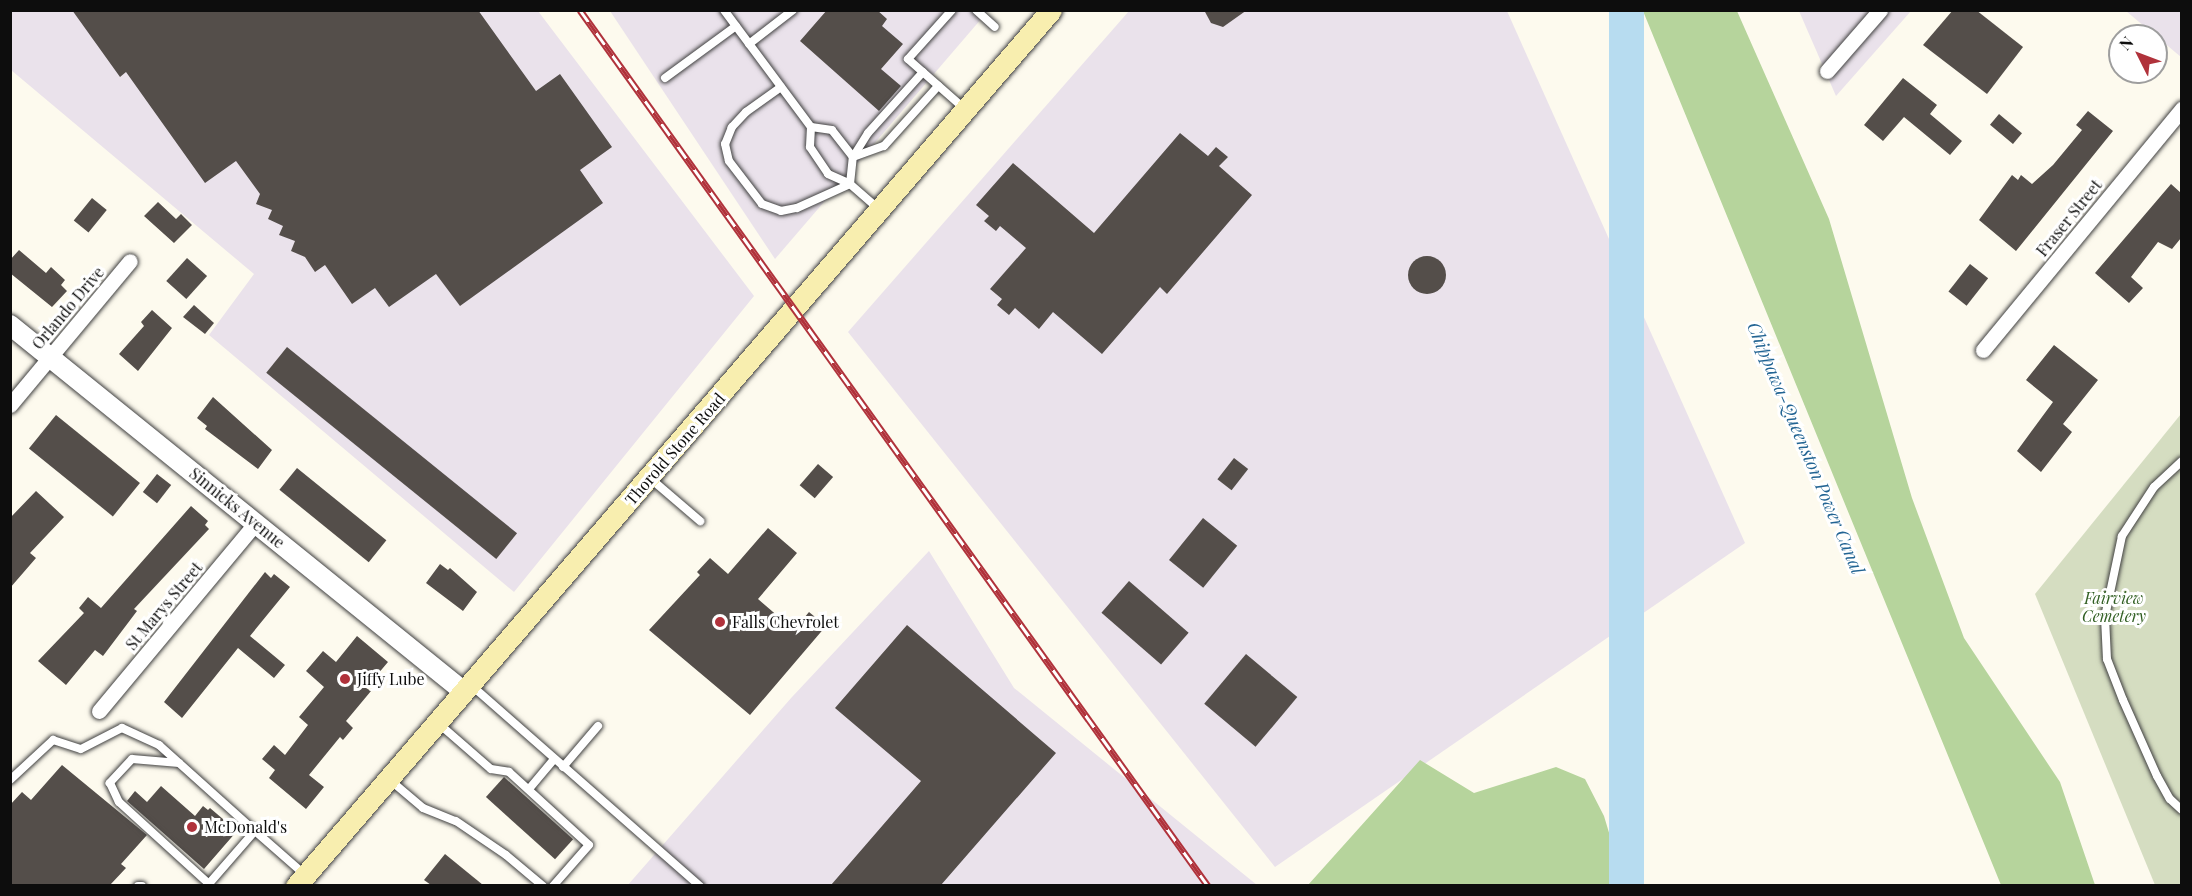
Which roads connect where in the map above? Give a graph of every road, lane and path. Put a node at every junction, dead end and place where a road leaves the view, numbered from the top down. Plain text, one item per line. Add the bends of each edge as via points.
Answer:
1 (724, 10) edge
2 (793, 10) edge
3 (952, 10) edge
4 (976, 10) edge
5 (1051, 10) edge
6 (1880, 10) edge
7 (736, 26) junction
8 (996, 27) dead end
9 (749, 44) junction
10 (1827, 70) dead end
11 (923, 72) junction
12 (665, 78) dead end
13 (938, 86) junction
14 (781, 87) junction
15 (2181, 109) edge
16 (966, 110) junction
17 (811, 127) junction
18 (853, 157) junction
19 (850, 184) junction
20 (880, 211) junction
21 (130, 261) dead end
22 (10, 325) edge
23 (1983, 350) dead end
24 (50, 357) junction
25 (10, 405) edge
26 (2181, 461) edge
27 (650, 478) junction
28 (700, 521) dead end
29 (255, 524) junction
30 (466, 687) junction
31 (99, 711) dead end
32 (437, 722) junction
33 (598, 726) dead end
34 (554, 759) junction
35 (180, 763) junction
36 (563, 767) junction
37 (388, 778) junction
38 (10, 780) edge
39 (529, 789) junction
40 (2181, 810) edge
41 (255, 831) junction
42 (301, 880) edge
43 (208, 885) edge
44 (543, 885) edge
45 (554, 885) edge
46 (700, 885) edge

1 - 7 lane
2 - 9 lane
3 - 11 lane via 908,59
4 - 8 lane
5 - 16 main road, Thorold Stone Road
6 - 10 street
7 - 9 lane
7 - 12 lane
9 - 14 lane
11 - 13 lane
11 - 18 lane via 868,132
13 - 16 lane
13 - 18 lane via 884,147
14 - 17 lane
14 - 19 lane via 732,127 725,144 729,161 762,204 781,210 797,208
15 - 23 street, Fraser Street
16 - 20 main road, Thorold Stone Road
17 - 18 lane via 832,130
17 - 19 lane via 810,147 828,174
18 - 19 lane
19 - 20 lane
20 - 27 main road, Thorold Stone Road
21 - 24 street, Orlando Drive
22 - 24 street, Sinnicks Avenue
24 - 25 street, Orlando Drive
24 - 29 street, Sinnicks Avenue
26 - 40 lane via 2154,487 2122,536 2105,617 2107,659 2123,700 2157,776
27 - 28 lane
27 - 30 main road, Thorold Stone Road
29 - 30 street, Sinnicks Avenue
29 - 31 street, St Marys Street
30 - 32 main road, Thorold Stone Road
30 - 34 lane
32 - 37 main road, Thorold Stone Road
32 - 39 lane via 491,769 509,772
33 - 36 lane
34 - 36 lane
34 - 39 lane
35 - 38 lane via 159,745 122,728 81,749 53,740
35 - 41 lane
35 - 43 lane via 132,759 110,783 119,802
36 - 46 lane
37 - 42 main road, Thorold Stone Road
37 - 44 lane via 423,808 456,821
39 - 45 lane via 589,845
41 - 42 lane
41 - 43 lane

